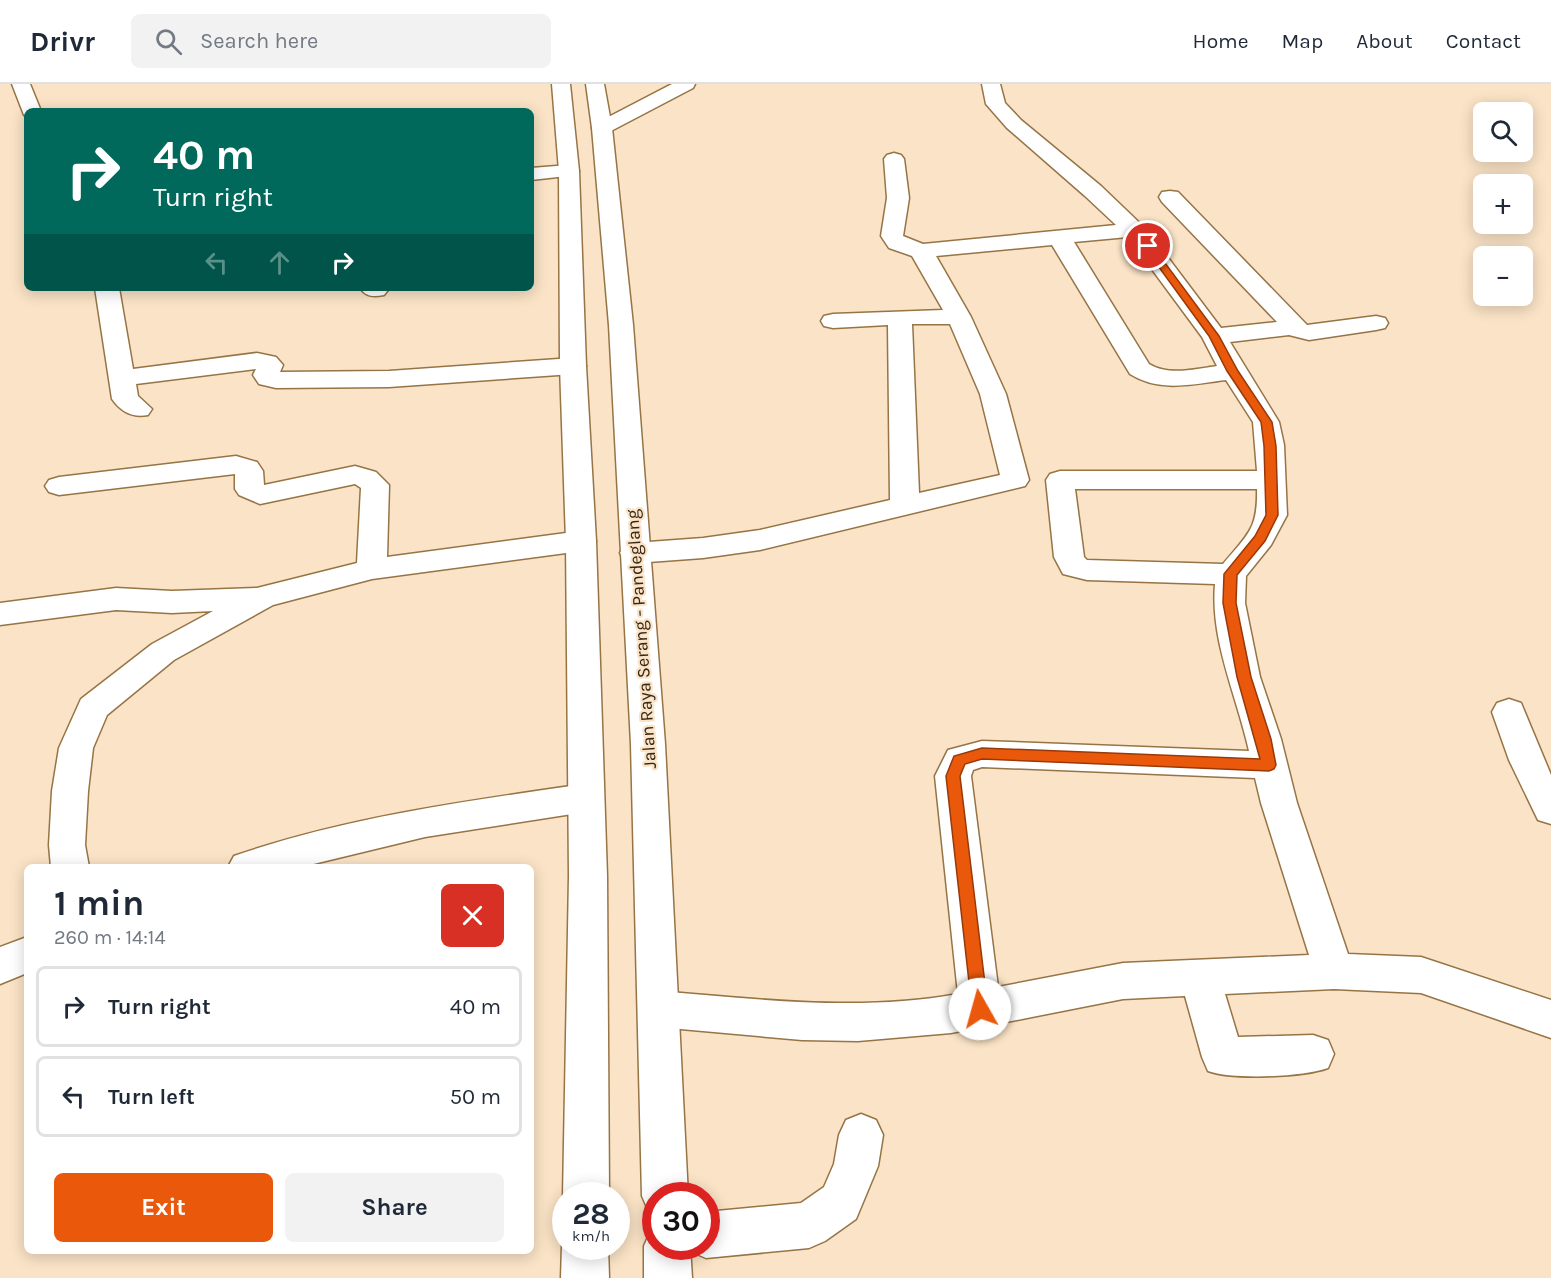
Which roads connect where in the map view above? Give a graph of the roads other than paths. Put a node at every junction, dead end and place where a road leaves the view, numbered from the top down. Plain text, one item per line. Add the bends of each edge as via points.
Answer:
1 (21, 84) edge
2 (561, 84) edge
3 (595, 84) edge
4 (686, 84) edge
5 (991, 84) edge
6 (30, 108) edge
7 (602, 128) junction
8 (894, 159) dead end
9 (569, 171) junction
10 (534, 174) edge
11 (1170, 197) dead end
12 (1202, 228) junction
13 (1151, 233) junction
14 (1059, 237) junction
15 (921, 251) junction
16 (107, 291) edge
17 (900, 317) junction
18 (959, 317) junction
19 (833, 321) dead end
20 (1376, 323) dead end
21 (1295, 327) junction
22 (1214, 336) junction
23 (573, 366) junction
24 (1233, 371) junction
25 (123, 378) junction
26 (139, 409) dead end
27 (1015, 480) junction
28 (1060, 480) junction
29 (1271, 480) junction
30 (59, 486) dead end
31 (905, 507) junction
32 (581, 541) junction
33 (635, 553) junction
34 (372, 569) junction
35 (1231, 574) junction
36 (263, 597) junction
37 (0, 614) edge
38 (1509, 712) dead end
39 (1269, 765) junction
40 (585, 798) junction
41 (1551, 810) edge
42 (70, 864) edge
43 (258, 864) edge
44 (24, 955) edge
45 (0, 966) edge
46 (1334, 971) junction
47 (1200, 976) junction
48 (658, 1009) junction
49 (980, 1009) junction
50 (1551, 1019) edge
51 (1313, 1054) dead end
52 (861, 1135) dead end
53 (586, 1182) edge
54 (664, 1182) edge
55 (720, 1233) edge
56 (585, 1260) edge
57 (667, 1260) edge
58 (585, 1278) edge
59 (668, 1278) edge

1 - 6 main road
2 - 9 main road
3 - 7 main road, Jalan Raya Serang - Pandeglang
4 - 7 main road
5 - 13 main road via 996,104 1014,124 1093,191
7 - 33 main road, Jalan Raya Serang - Pandeglang via 621,326
8 - 15 main road via 900,183 892,236 897,243
9 - 10 main road
9 - 23 main road
11 - 12 main road
12 - 13 main road
12 - 21 main road
13 - 14 main road
13 - 22 main road
14 - 15 main road
14 - 24 main road via 1139,369 1147,376 1162,379
15 - 18 main road
16 - 25 main road
17 - 18 main road
17 - 19 main road
17 - 31 main road
18 - 27 main road via 993,394
20 - 21 main road via 1309,333
21 - 22 main road
22 - 24 main road
23 - 25 main road via 389,379 276,380 266,375 270,365 267,362 257,361
23 - 32 main road
24 - 29 main road via 1266,422
25 - 26 main road via 126,399
27 - 28 main road
27 - 31 main road
28 - 29 main road
28 - 35 main road via 1069,557 1074,567
29 - 35 main road via 1272,515 1261,538
30 - 34 main road via 236,465 249,471 249,489 260,495 361,476 375,485
31 - 33 main road via 760,540
32 - 34 main road
32 - 40 main road
33 - 48 main road, Jalan Raya Serang - Pandeglang via 648,744
34 - 36 main road
35 - 39 main road via 1229,603 1244,677
36 - 37 main road via 172,602 116,598
36 - 42 main road via 163,652 93,708 76,748 67,845
38 - 41 main road via 1526,760
39 - 46 main road
39 - 49 main road via 982,754 960,760 953,776
40 - 43 main road via 425,822
40 - 53 main road
44 - 45 main road
46 - 47 main road
46 - 50 main road via 1421,975
47 - 49 main road via 1123,981
47 - 51 main road via 1223,1057
48 - 49 main road via 858,1022
48 - 54 main road, Jalan Raya Serang - Pandeglang
52 - 55 main road via 856,1166 840,1203 809,1225
56 - 58 main road
57 - 59 main road

